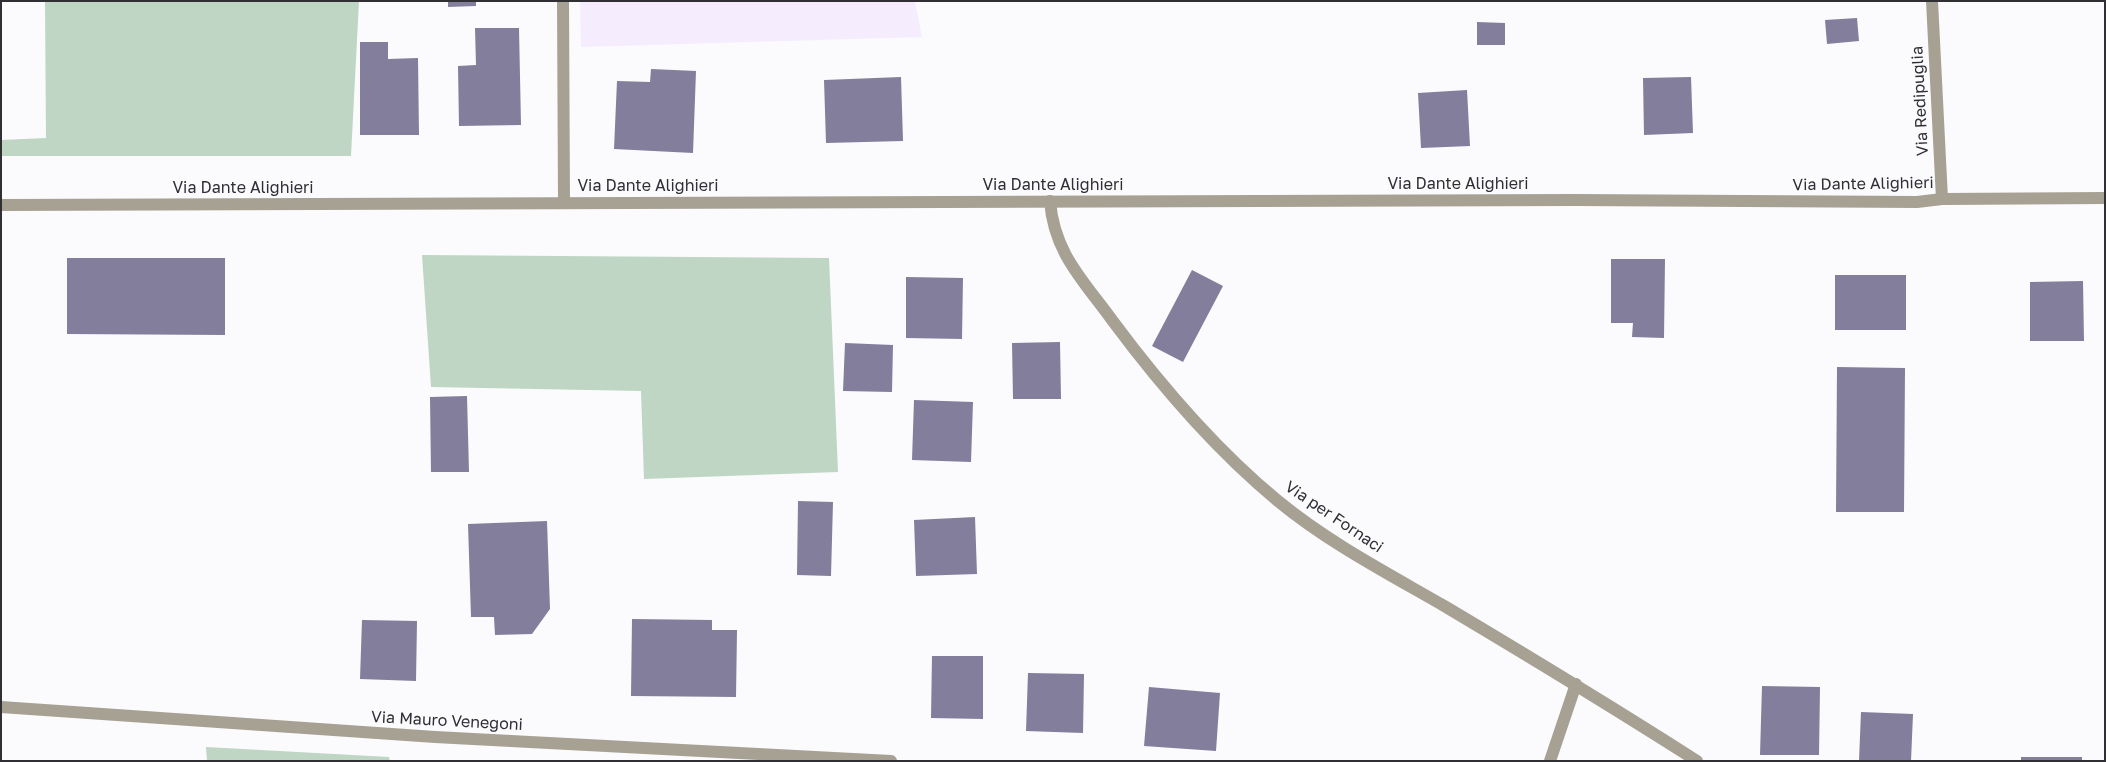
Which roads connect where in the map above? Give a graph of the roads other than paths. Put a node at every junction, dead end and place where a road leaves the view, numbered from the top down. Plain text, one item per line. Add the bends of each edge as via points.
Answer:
1 (563, 1) edge
2 (1932, 1) edge
3 (2105, 198) edge
4 (1942, 199) junction
5 (564, 202) junction
6 (1050, 202) junction
7 (1, 205) edge
8 (1576, 684) junction
9 (1, 707) edge
10 (891, 761) edge
11 (1550, 761) edge
12 (1698, 761) edge

1 - 5 street
2 - 4 street, Via Redipuglia
3 - 4 street, Via Dante Alighieri
4 - 6 street, Via Dante Alighieri via 1917,202
5 - 6 street, Via Dante Alighieri
5 - 7 street, Via Dante Alighieri
6 - 8 street, Via per Fornaci via 1051,220 1063,253 1156,379 1239,467 1280,503 1334,541
8 - 11 street
8 - 12 street, Via per Fornaci
9 - 10 street, Via Mauro Venegoni via 435,737

